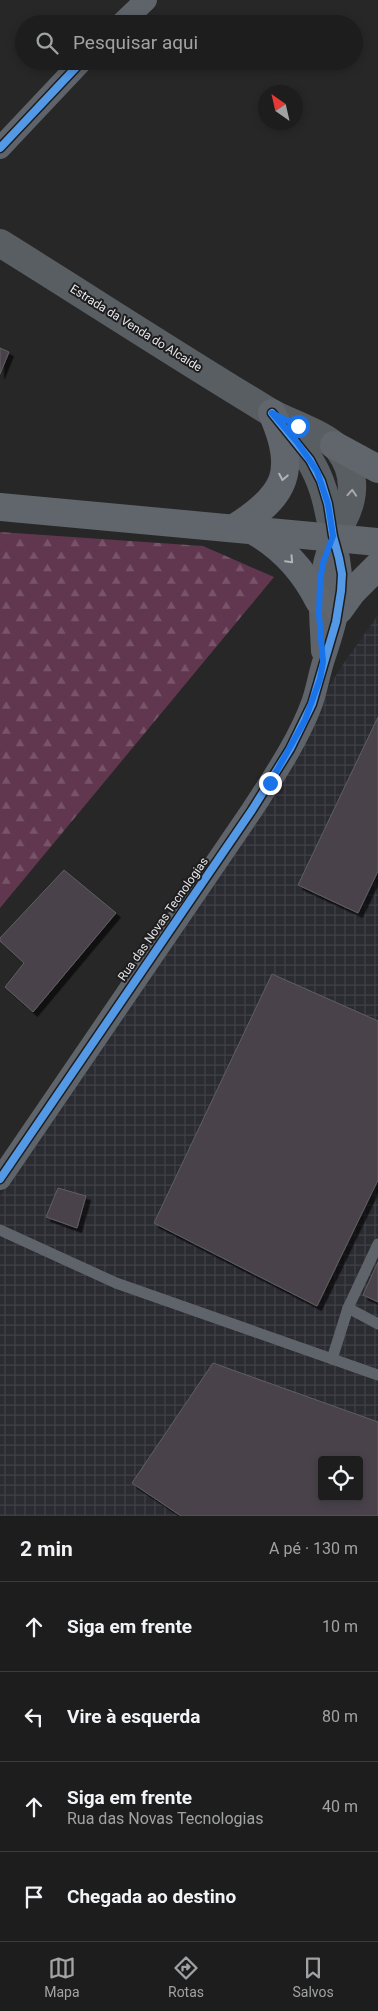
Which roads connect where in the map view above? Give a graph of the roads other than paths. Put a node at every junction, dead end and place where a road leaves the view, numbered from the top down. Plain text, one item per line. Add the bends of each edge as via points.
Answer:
1 (146, 0) edge
2 (130, 15) edge
3 (74, 70) edge
4 (0, 148) edge
5 (0, 243) edge
6 (272, 413) junction
7 (334, 445) junction
8 (378, 470) edge
9 (0, 507) edge
10 (243, 529) junction
11 (333, 536) junction
12 (378, 542) edge
13 (378, 566) edge
14 (329, 606) junction
15 (0, 1179) edge
16 (0, 1230) edge
17 (378, 1244) edge
18 (348, 1308) junction
19 (378, 1324) edge
20 (332, 1359) junction
21 (378, 1375) edge

1 - 2 street
3 - 4 street
5 - 6 street, Estrada da Venda do Alcaide
6 - 7 street
6 -> 10 main road via 284,448 282,484 275,496
6 - 11 street via 317,471 328,504
7 - 8 main road
11 -> 7 street via 348,511 353,489 349,470
9 - 10 main road
10 - 11 main road
10 -> 14 main road via 287,556
11 - 12 main road
11 - 14 street, Rua das Novas Tecnologias via 342,574
13 - 14 main road via 352,592
14 - 15 street, Rua das Novas Tecnologias via 323,662 316,691 305,720 270,783
16 - 20 lane via 116,1283
17 - 18 lane
18 - 19 lane
18 - 20 lane
20 - 21 lane

